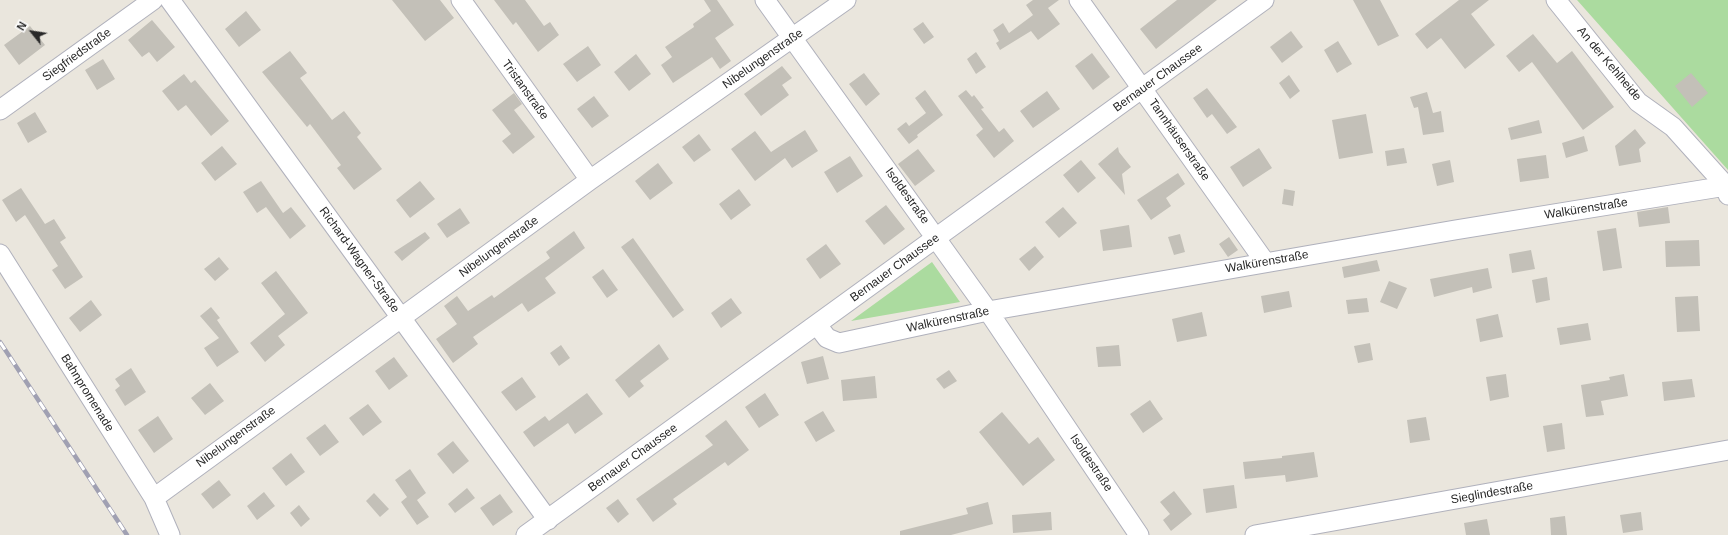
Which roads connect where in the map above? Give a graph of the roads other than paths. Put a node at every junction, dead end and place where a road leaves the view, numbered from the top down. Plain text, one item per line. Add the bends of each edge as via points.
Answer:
1 (153, 0) edge
2 (170, 0) edge
3 (460, 0) edge
4 (765, 0) edge
5 (846, 0) edge
6 (1079, 0) edge
7 (1264, 0) edge
8 (1556, 0) edge
9 (793, 38) junction
10 (1143, 89) junction
11 (0, 110) edge
12 (590, 180) junction
13 (1727, 191) edge
14 (937, 237) junction
15 (0, 254) edge
16 (1265, 262) junction
17 (988, 310) junction
18 (401, 316) junction
19 (817, 325) junction
20 (1728, 450) edge
21 (154, 498) junction
22 (548, 520) junction
23 (170, 535) edge
24 (526, 535) edge
25 (1139, 535) edge
26 (1255, 535) edge

1 - 11 street, Siegfriedstraße
2 - 18 street, Richard-Wagner-Straße
3 - 12 street, Tristanstraße
4 - 9 street, Isoldestraße
5 - 9 street, Nibelungenstraße
6 - 10 street, Tannhäuserstraße
7 - 10 street, Bernauer Chaussee
8 - 13 street, An der Kehlheide via 1638,102 1673,127
9 - 12 street, Nibelungenstraße
9 - 14 street, Isoldestraße
10 - 14 street, Bernauer Chaussee
10 - 16 street, Tannhäuserstraße
12 - 18 street, Nibelungenstraße
13 - 16 street, Walkürenstraße
14 - 17 street, Isoldestraße
14 - 19 street, Bernauer Chaussee
15 - 21 street, Bahnpromenade
16 - 17 street, Walkürenstraße
17 - 19 street, Walkürenstraße via 839,344 827,338
17 - 25 street, Isoldestraße
18 - 21 street, Nibelungenstraße
18 - 22 street, Richard-Wagner-Straße
19 - 22 street, Bernauer Chaussee
20 - 26 street, Sieglindestraße
21 - 23 street, Bahnpromenade
22 - 24 street, Bernauer Chaussee

